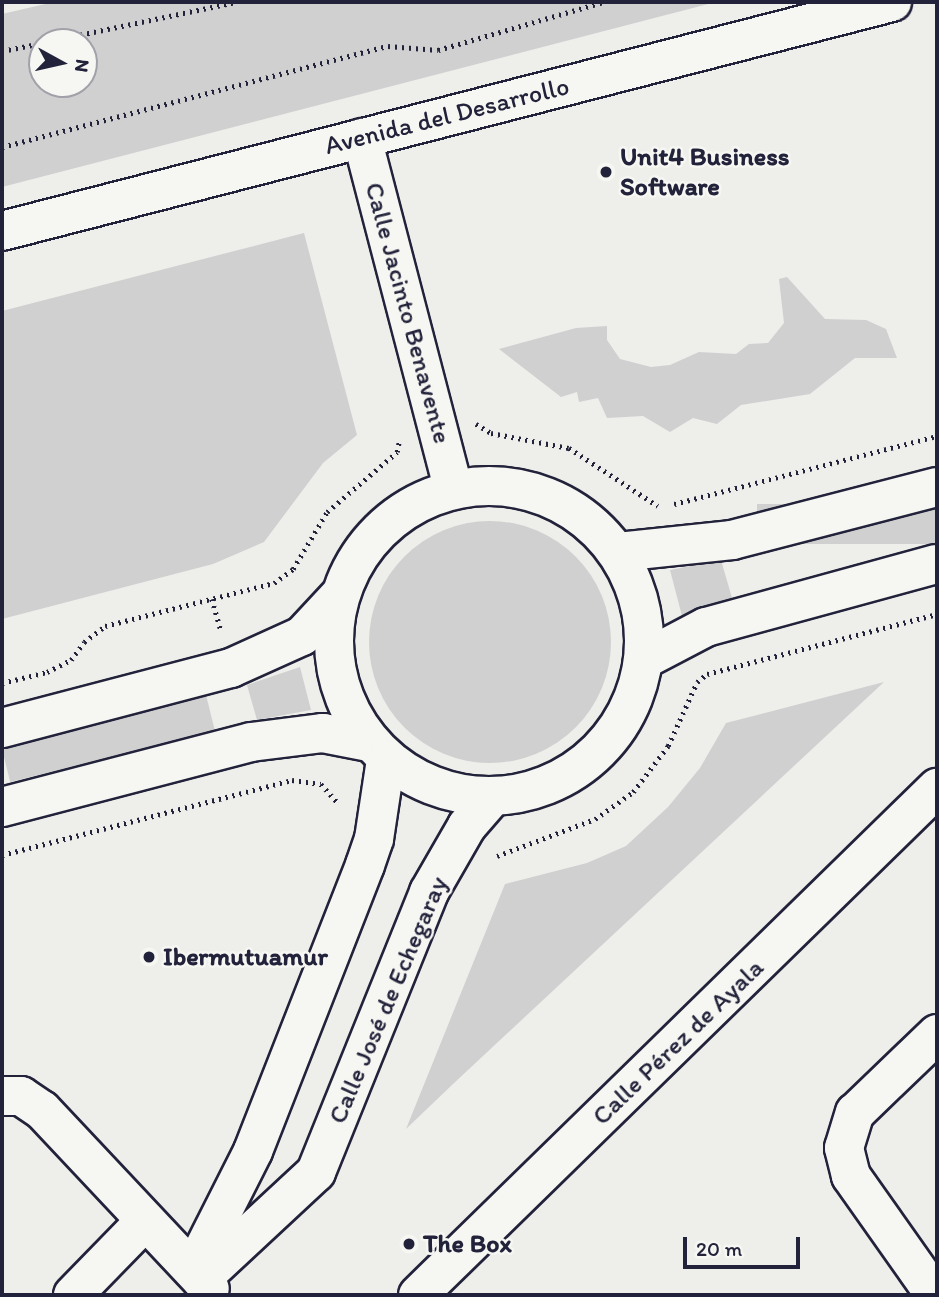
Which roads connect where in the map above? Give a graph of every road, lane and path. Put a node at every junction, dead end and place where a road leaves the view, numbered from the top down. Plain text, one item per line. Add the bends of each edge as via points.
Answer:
1 (236, 2) edge
2 (603, 2) edge
3 (891, 2) edge
4 (98, 31) edge
5 (28, 45) edge
6 (2, 51) edge
7 (362, 138) junction
8 (2, 147) edge
9 (2, 231) edge
10 (473, 422) dead end
11 (937, 436) edge
12 (400, 438) dead end
13 (937, 487) edge
14 (453, 488) junction
15 (618, 552) junction
16 (937, 564) edge
17 (339, 596) junction
18 (937, 614) edge
19 (645, 659) junction
20 (2, 683) edge
21 (2, 728) edge
22 (378, 751) junction
23 (937, 788) edge
24 (491, 798) junction
25 (2, 807) edge
26 (340, 814) dead end
27 (2, 855) edge
28 (488, 865) dead end
29 (937, 1034) edge
30 (11, 1096) edge
31 (253, 1151) junction
32 (316, 1172) junction
33 (145, 1221) junction
34 (203, 1282) edge
35 (73, 1295) edge
36 (418, 1295) edge
37 (936, 1295) edge

1 - 4 path
2 - 8 path via 438,50 388,46
3 - 7 street, Avenida del Desarrollo
5 - 6 path
7 - 9 street, Avenida del Desarrollo
7 - 14 street, Calle Jacinto Benavente
10 - 11 path via 491,433 569,448 657,506
12 - 20 path via 397,452 335,504 292,569 274,583 105,626 84,642 71,660 47,672
13 - 15 street via 732,540
14 - 15 street via 493,484 542,493 587,518
14 - 17 street via 407,508 359,555
15 - 19 street via 641,604
16 - 19 street via 706,627
17 - 21 street via 302,636 232,668
17 - 22 street via 333,652 349,712
18 - 28 path via 707,674 697,682 668,746 633,792 595,819 498,855
19 - 24 street via 628,713 593,759 549,786
22 - 24 street via 437,790
22 - 25 street via 323,733 251,742
22 - 31 street via 370,852
23 - 36 street, Calle Pérez de Ayala
24 - 32 street, Calle José de Echegaray via 467,827 429,891
26 - 27 path via 334,794 321,784 292,780
29 - 37 street via 855,1113 844,1148 851,1176
30 - 33 street via 42,1110
31 - 32 street via 289,1170
31 - 34 street
32 - 34 street, Calle José de Echegaray
33 - 34 street
33 - 35 street

